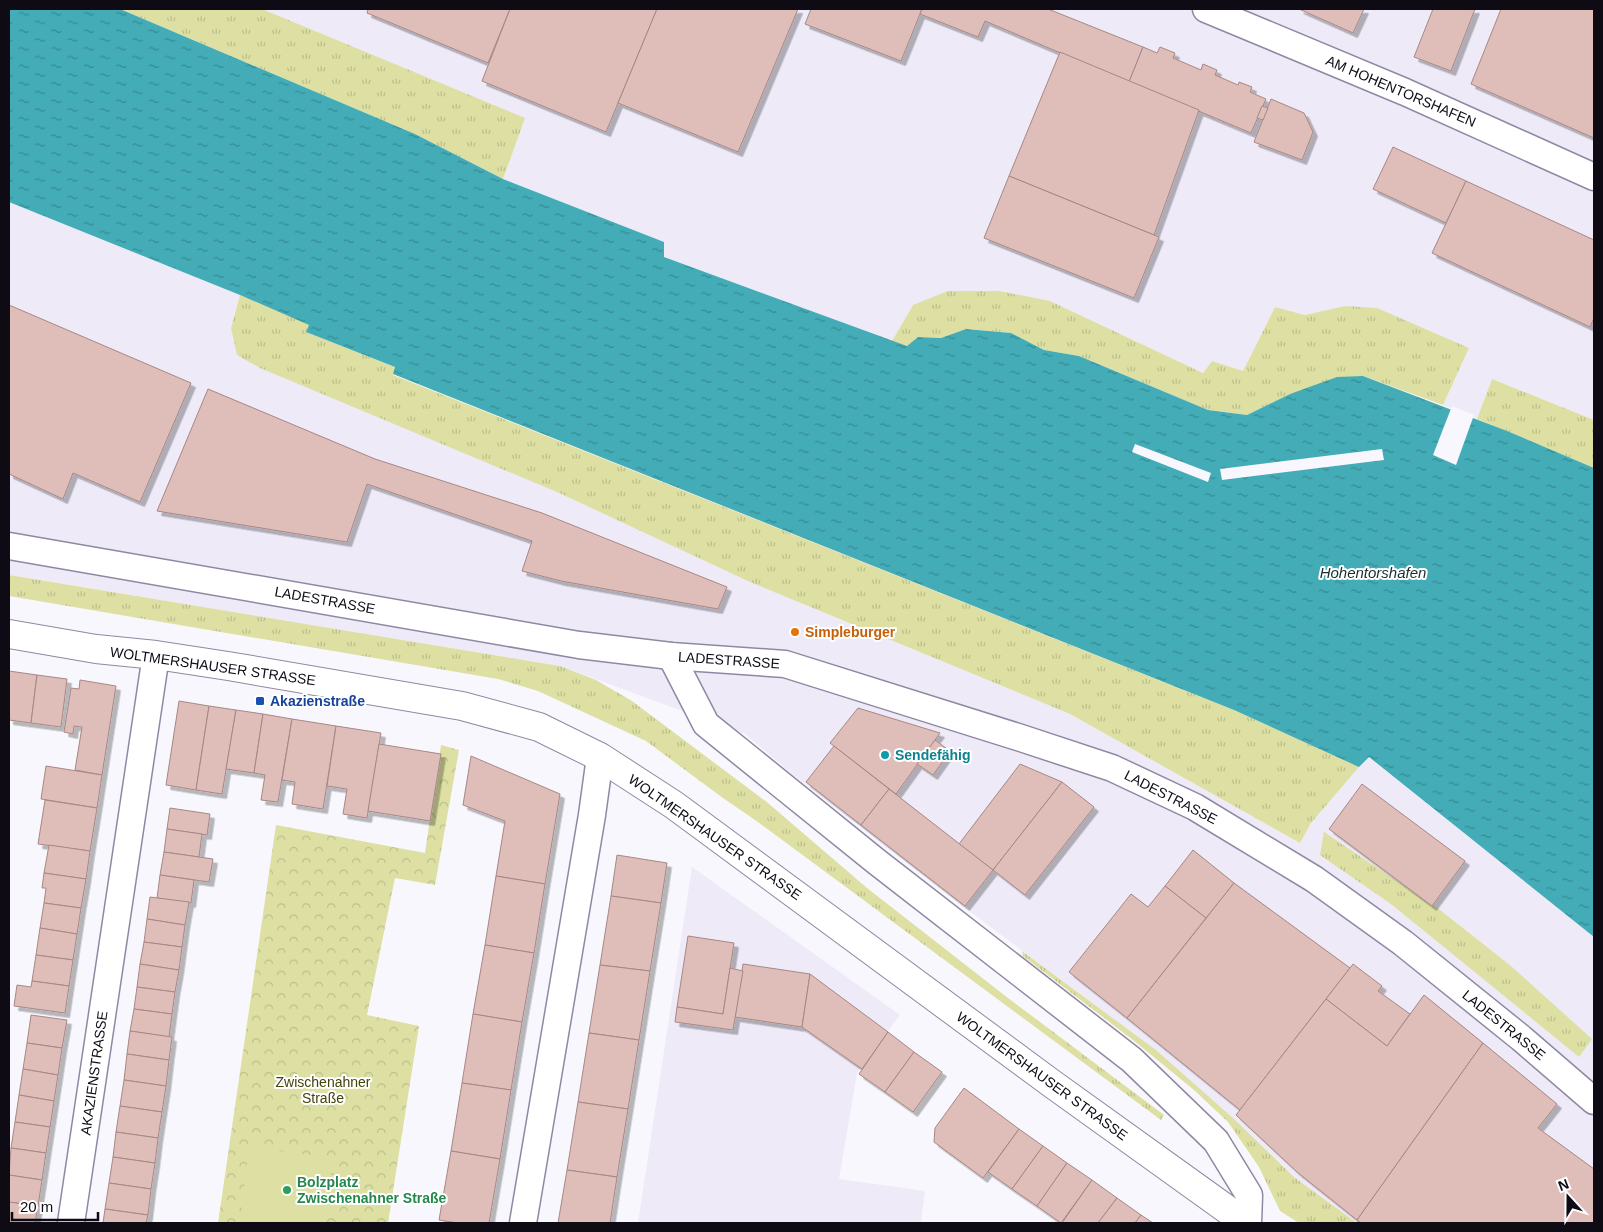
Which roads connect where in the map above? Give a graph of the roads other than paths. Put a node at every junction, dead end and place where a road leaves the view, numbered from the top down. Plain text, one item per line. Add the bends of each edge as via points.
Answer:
1 (1206, 9) edge
2 (1594, 177) edge
3 (9, 546) edge
4 (9, 634) edge
5 (156, 655) junction
6 (671, 656) junction
7 (600, 757) junction
8 (1594, 1101) edge
9 (71, 1223) edge
10 (523, 1223) edge
11 (1247, 1223) edge

1 - 2 street, AM HOHENTORSHAFEN via 1405,92
3 - 6 street, LADESTRASSE via 579,645
4 - 5 street, WOLTMERSHAUSER STRASSE via 96,649
5 - 7 street, WOLTMERSHAUSER STRASSE via 462,706 539,727
5 - 9 street, AKAZIENSTRASSE
6 - 8 street, LADESTRASSE via 785,664 1112,768 1195,807 1314,879 1403,943
6 - 11 street, LADESTRASSE via 706,724 1132,1060 1216,1141 1250,1195
7 - 10 street
7 - 11 street, WOLTMERSHAUSER STRASSE via 674,805

